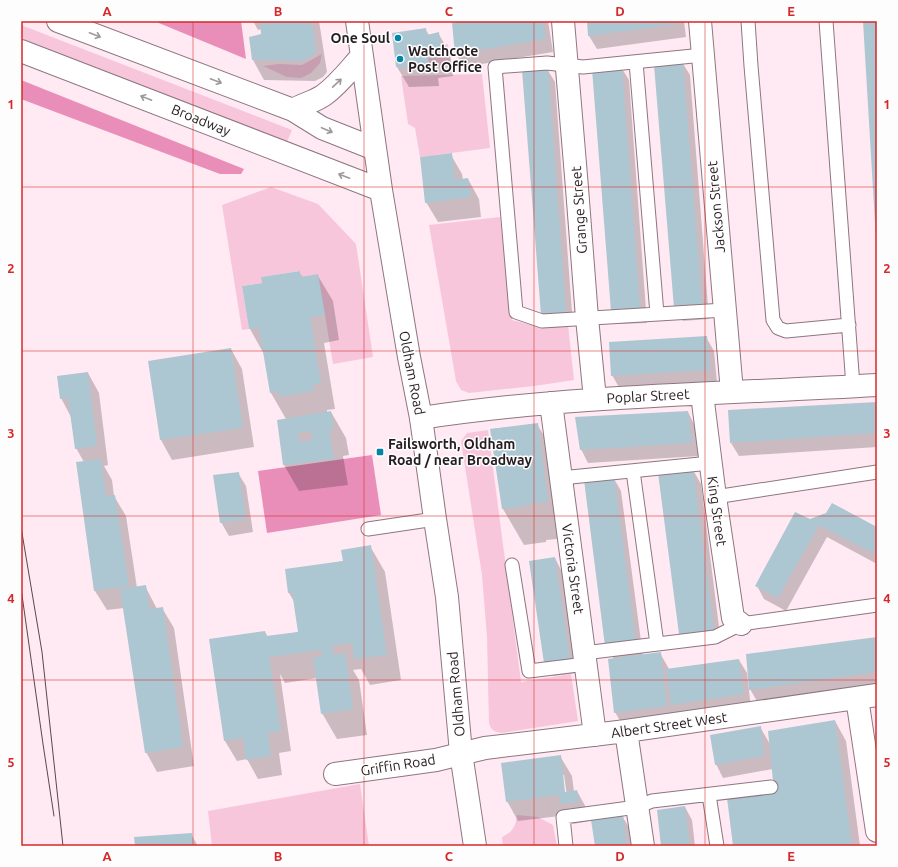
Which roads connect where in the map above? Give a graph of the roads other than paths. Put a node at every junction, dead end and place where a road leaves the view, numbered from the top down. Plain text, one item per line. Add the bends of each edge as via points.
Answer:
1 (58, 21) edge
2 (357, 21) edge
3 (563, 21) edge
4 (700, 21) edge
5 (748, 21) edge
6 (826, 21) edge
7 (21, 50) edge
8 (703, 55) junction
9 (362, 56) junction
10 (636, 62) junction
11 (567, 65) junction
12 (293, 110) junction
13 (375, 149) junction
14 (381, 190) junction
15 (725, 310) junction
16 (657, 314) junction
17 (587, 318) junction
18 (850, 325) junction
19 (877, 385) edge
20 (853, 386) junction
21 (732, 392) junction
22 (702, 394) junction
23 (595, 399) junction
24 (551, 403) junction
25 (421, 418) junction
26 (710, 463) junction
27 (634, 470) junction
28 (877, 472) edge
29 (561, 478) junction
30 (715, 497) junction
31 (435, 519) junction
32 (368, 529) dead end
33 (512, 565) dead end
34 (877, 605) edge
35 (741, 624) junction
36 (657, 644) junction
37 (585, 659) junction
38 (867, 696) edge
39 (626, 731) junction
40 (595, 735) junction
41 (461, 753) junction
42 (335, 774) dead end
43 (771, 787) dead end
44 (709, 795) junction
45 (637, 806) junction
46 (877, 831) edge
47 (475, 846) edge
48 (566, 846) edge
49 (643, 846) edge
50 (717, 846) edge

1 -> 12 main road
2 - 9 main road, Oldham Road
3 - 11 main road, Grange Street
4 - 8 main road, Jackson Street
5 - 18 lane via 773,320 778,328 786,331
6 - 18 lane
14 -> 7 main road, Broadway
8 - 10 lane
8 - 15 main road, Jackson Street
12 -> 9 main road via 325,94
9 - 13 main road, Oldham Road
10 - 11 lane via 583,67
10 - 16 lane
11 - 17 main road, Grange Street
11 - 17 lane via 547,63 495,67 516,312 542,321
12 -> 13 main road via 322,128
13 - 14 main road, Oldham Road
14 - 25 main road, Oldham Road
15 - 16 lane
15 - 21 main road, Jackson Street
16 - 17 lane
17 - 23 main road, Grange Street
18 - 20 lane
19 - 20 main road, Poplar Street
20 - 21 main road, Poplar Street
21 - 22 main road, Poplar Street
22 - 23 main road, Poplar Street
22 - 26 main road, King Street
23 - 24 main road, Poplar Street
24 - 25 main road, Poplar Street
24 - 29 main road, Victoria Street
25 - 31 main road, Oldham Road
26 - 27 lane
26 - 30 main road, King Street
27 - 29 lane
27 - 36 lane
28 - 30 lane
29 - 37 main road, Victoria Street
30 - 35 main road, King Street via 733,618
31 - 32 lane
31 - 41 main road, Oldham Road via 447,597
33 - 37 lane via 529,671
34 - 35 lane
35 - 36 lane via 715,637
36 - 37 lane
37 - 40 main road, Victoria Street
38 - 39 main road, Albert Street West
38 - 46 main road
39 - 40 main road, Albert Street West
39 - 45 main road
40 - 41 main road, Albert Street West
41 - 42 main road, Griffin Road via 436,760
41 - 47 main road, Oldham Road
43 - 44 lane
44 - 45 lane via 652,801
44 - 50 lane
45 - 48 lane via 563,816
45 - 49 main road

